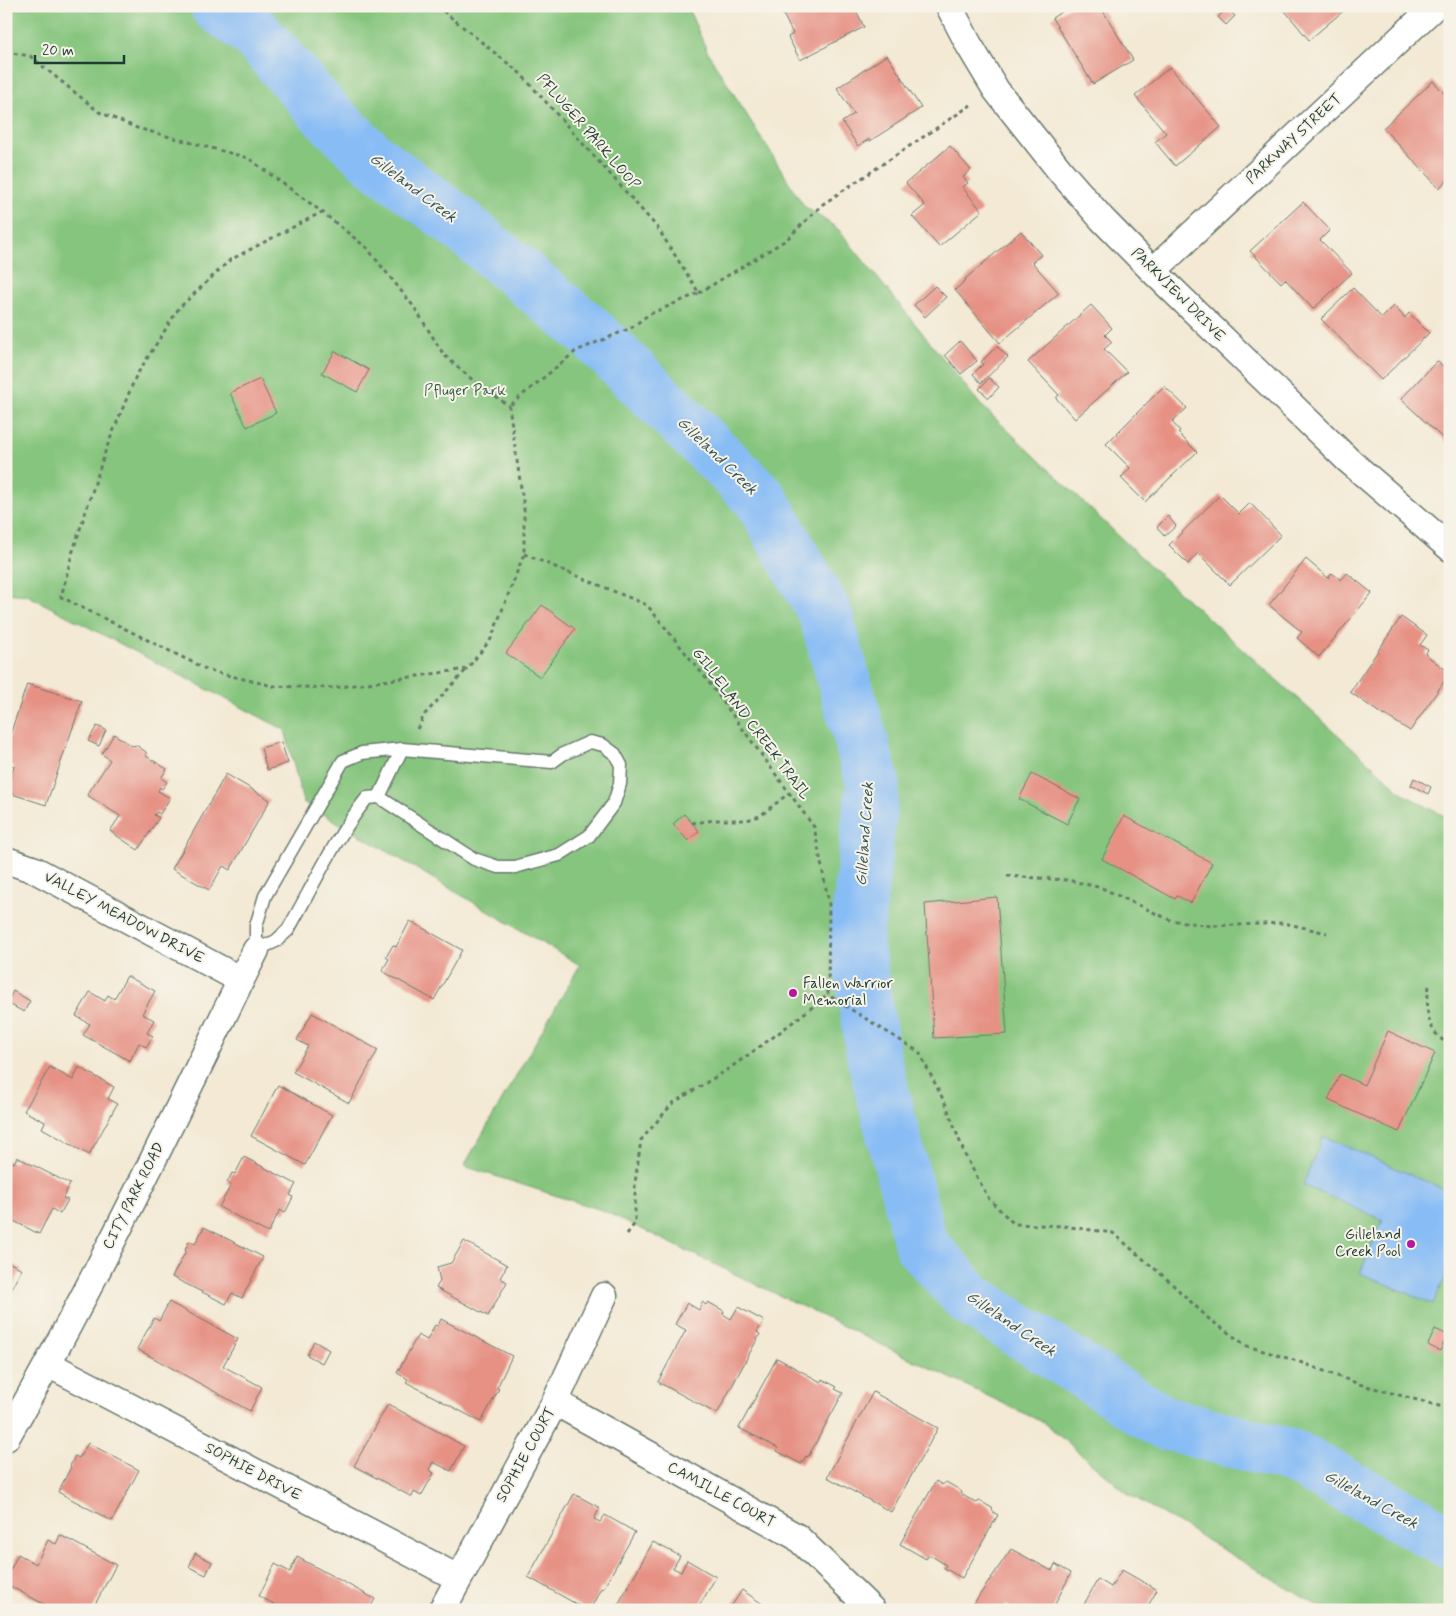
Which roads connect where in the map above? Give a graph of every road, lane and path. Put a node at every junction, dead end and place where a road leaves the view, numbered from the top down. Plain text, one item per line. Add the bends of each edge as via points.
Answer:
1 (437, 6) edge
2 (949, 6) edge
3 (1436, 6) edge
4 (6, 52) edge
5 (976, 102) dead end
6 (322, 212) junction
7 (1153, 271) junction
8 (699, 294) junction
9 (509, 406) junction
10 (1450, 548) edge
11 (524, 554) junction
12 (467, 670) junction
13 (408, 749) junction
14 (789, 793) junction
15 (379, 797) junction
16 (692, 823) dead end
17 (6, 860) edge
18 (1007, 876) dead end
19 (1327, 933) dead end
20 (256, 950) junction
21 (241, 980) junction
22 (1429, 986) dead end
23 (828, 995) junction
24 (1450, 1044) edge
25 (627, 1234) dead end
26 (604, 1296) dead end
27 (48, 1364) junction
28 (555, 1402) junction
29 (1450, 1409) edge
30 (6, 1438) edge
31 (458, 1578) junction
32 (442, 1610) edge
33 (872, 1610) edge

1 - 8 path, PFLUGER PARK LOOP via 521,74 657,227
2 - 7 street, PARKVIEW DRIVE via 996,90 1061,172
3 - 7 street, PARKWAY STREET
4 - 6 path via 30,56 100,112 137,128 248,158
5 - 8 path via 823,204 786,240
6 - 9 path via 367,248 414,307 444,356
6 - 12 path via 230,260 179,308 136,376 110,440 61,597 210,671 274,686 333,688
7 - 10 street, PARKVIEW DRIVE via 1348,460
8 - 9 path via 576,351
9 - 11 path via 524,508
11 - 12 path via 491,640
11 - 14 path, GILLELAND CREEK TRAIL via 647,606
12 - 13 path via 425,714
13 - 15 lane
13 - 15 lane via 552,762 590,742 603,745 615,754 620,765 620,784 614,803 588,836 559,856 515,867 498,867 474,859
13 - 20 lane via 362,753 343,761 265,896 256,926
14 - 16 path via 760,816 747,820
14 - 23 path, GILLELAND CREEK TRAIL via 814,828 830,904
15 - 20 lane via 367,798 353,816 288,930 276,941
17 - 21 street, VALLEY MEADOW DRIVE via 35,870
18 - 19 path via 1068,880 1102,888 1170,920 1211,926 1284,923
20 - 21 street, CITY PARK ROAD
21 - 27 street, CITY PARK ROAD
22 - 24 path via 1426,1009 1432,1029
23 - 25 path via 727,1070 672,1103 641,1140 635,1183 635,1223
23 - 29 path via 919,1052 988,1200 1014,1224 1113,1233 1209,1319 1247,1346 1359,1384
26 - 28 street, SOPHIE COURT
27 - 30 street, CITY PARK ROAD
27 - 31 street, SOPHIE DRIVE
28 - 31 street, SOPHIE COURT
28 - 33 street, CAMILLE COURT via 798,1537
31 - 32 street, SOPHIE COURT

